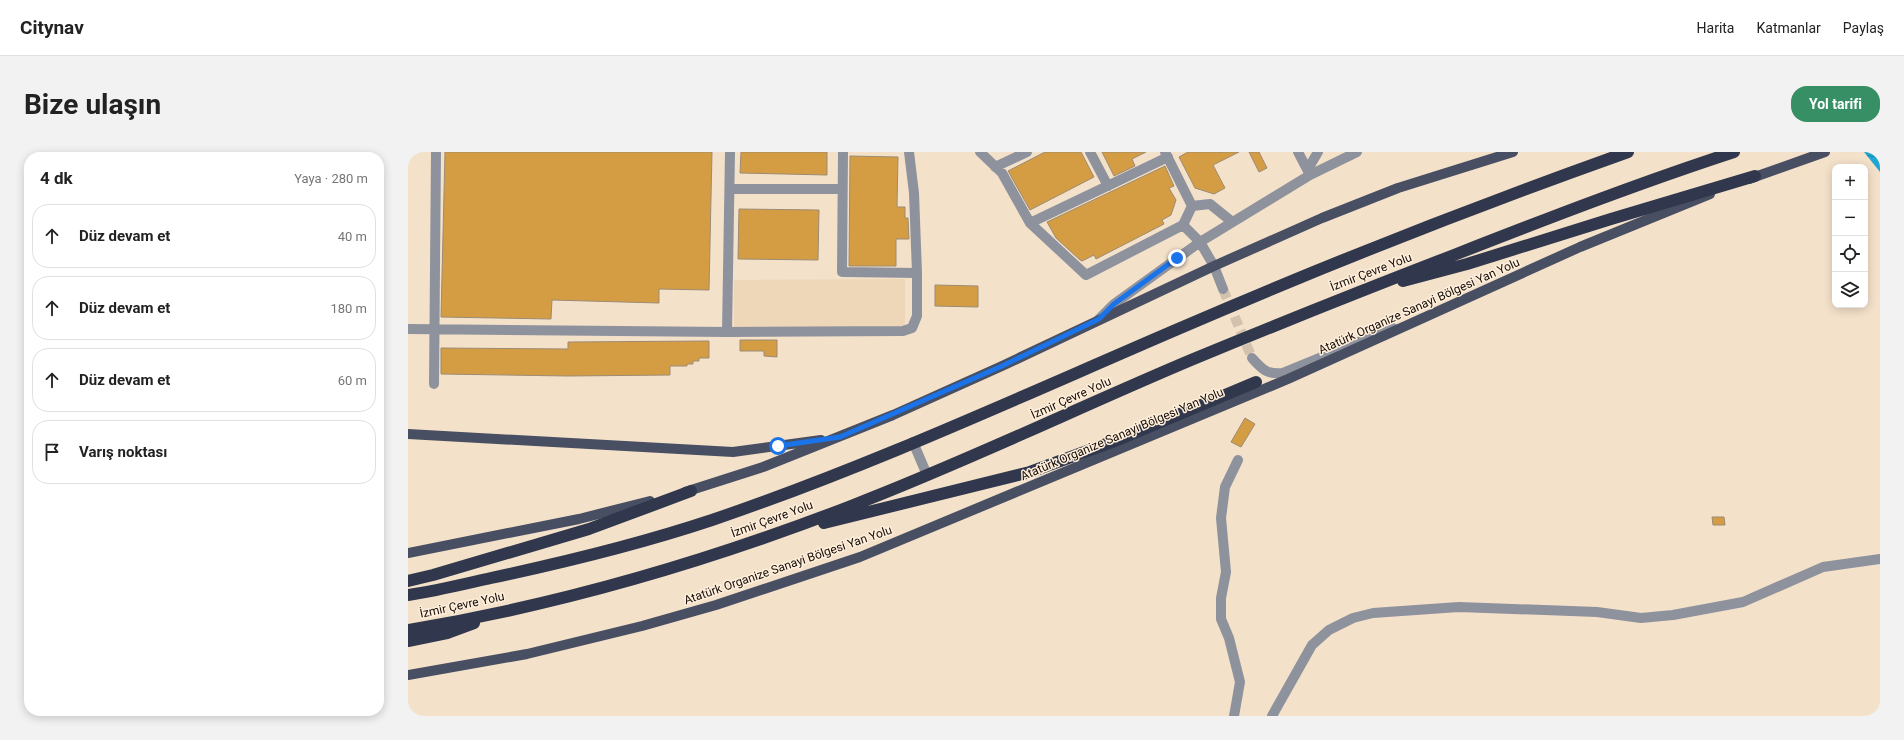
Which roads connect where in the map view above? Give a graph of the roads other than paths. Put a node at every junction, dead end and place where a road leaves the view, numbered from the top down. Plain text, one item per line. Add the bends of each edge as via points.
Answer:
1 (436, 152) edge
2 (730, 152) edge
3 (843, 152) edge
4 (909, 152) edge
5 (980, 152) edge
6 (1027, 152) edge
7 (1090, 152) edge
8 (1298, 152) edge
9 (1318, 152) edge
10 (1357, 152) edge
11 (1512, 152) edge
12 (1628, 152) edge
13 (1734, 152) edge
14 (1825, 152) edge
15 (1166, 154) edge
16 (995, 167) junction
17 (1309, 172) junction
18 (1756, 176) junction
19 (1108, 186) junction
20 (842, 188) junction
21 (730, 189) junction
22 (1192, 206) junction
23 (1231, 221) junction
24 (1030, 223) junction
25 (1182, 225) junction
26 (1200, 242) junction
27 (1214, 266) junction
28 (917, 273) junction
29 (1223, 289) tunnel mouth
30 (1354, 293) junction
31 (1429, 316) junction
32 (1099, 319) junction
33 (435, 328) junction
34 (408, 329) edge
35 (726, 332) junction
36 (1252, 358) tunnel mouth
37 (1256, 382) dead end
38 (434, 384) dead end
39 (408, 434) edge
40 (840, 437) junction
41 (913, 442) junction
42 (1238, 460) dead end
43 (927, 475) junction
44 (691, 491) junction
45 (770, 535) junction
46 (408, 553) edge
47 (1880, 559) edge
48 (408, 581) edge
49 (408, 595) edge
50 (510, 610) junction
51 (408, 630) edge
52 (408, 640) edge
53 (408, 675) edge
54 (1234, 716) edge
55 (1272, 716) edge

1 - 33 street
2 - 21 street
3 - 20 street
4 - 28 street via 914,193
5 - 16 street
6 - 16 street
7 - 19 street
8 - 17 street
9 - 17 street
10 - 17 street
11 - 27 main road via 1398,188 1322,218
12 - 41 highway, İzmir Çevre Yolu via 1530,187 1316,271
13 - 30 highway, İzmir Çevre Yolu via 1530,225
14 - 18 main road, Atatürk Organize Sanayi Bölgesi Yan Yolu
15 - 19 street
15 - 22 street
16 - 24 street via 1002,173
17 - 23 street
18 - 30 highway via 1611,218 1467,264
18 - 31 main road, Atatürk Organize Sanayi Bölgesi Yan Yolu via 1580,247
19 - 24 street
20 - 21 street
20 - 28 street via 842,272
21 - 35 street
22 - 23 street via 1210,204
22 - 25 street
23 - 26 street
24 - 25 street via 1086,275
25 - 26 street
26 - 27 street
26 - 32 street via 1114,304
27 - 29 street
27 - 32 main road
28 - 35 street via 917,320 908,330
30 - 43 highway, İzmir Çevre Yolu via 1189,361
31 - 36 street via 1379,332 1283,373 1263,371
31 - 53 main road, Atatürk Organize Sanayi Bölgesi Yan Yolu via 1288,379 860,557 716,605 642,626 527,654
32 - 40 main road via 995,370
33 - 34 street
33 - 35 street
33 - 38 street
37 - 45 highway via 1120,439 1030,472
39 - 40 main road via 733,452
40 - 44 main road
41 - 43 street
41 - 49 highway, İzmir Çevre Yolu via 758,504 662,535 549,566
42 - 54 street via 1226,487 1221,518 1226,572 1221,598 1221,619 1229,638 1240,682
43 - 45 highway, İzmir Çevre Yolu
44 - 46 main road via 579,519
44 - 48 highway via 589,529
45 - 50 highway, İzmir Çevre Yolu via 666,569
47 - 55 street via 1822,567 1743,602 1674,615 1641,618 1597,612 1459,607 1360,616 1329,630 1312,645
50 - 51 highway, İzmir Çevre Yolu
50 - 52 highway via 447,634

